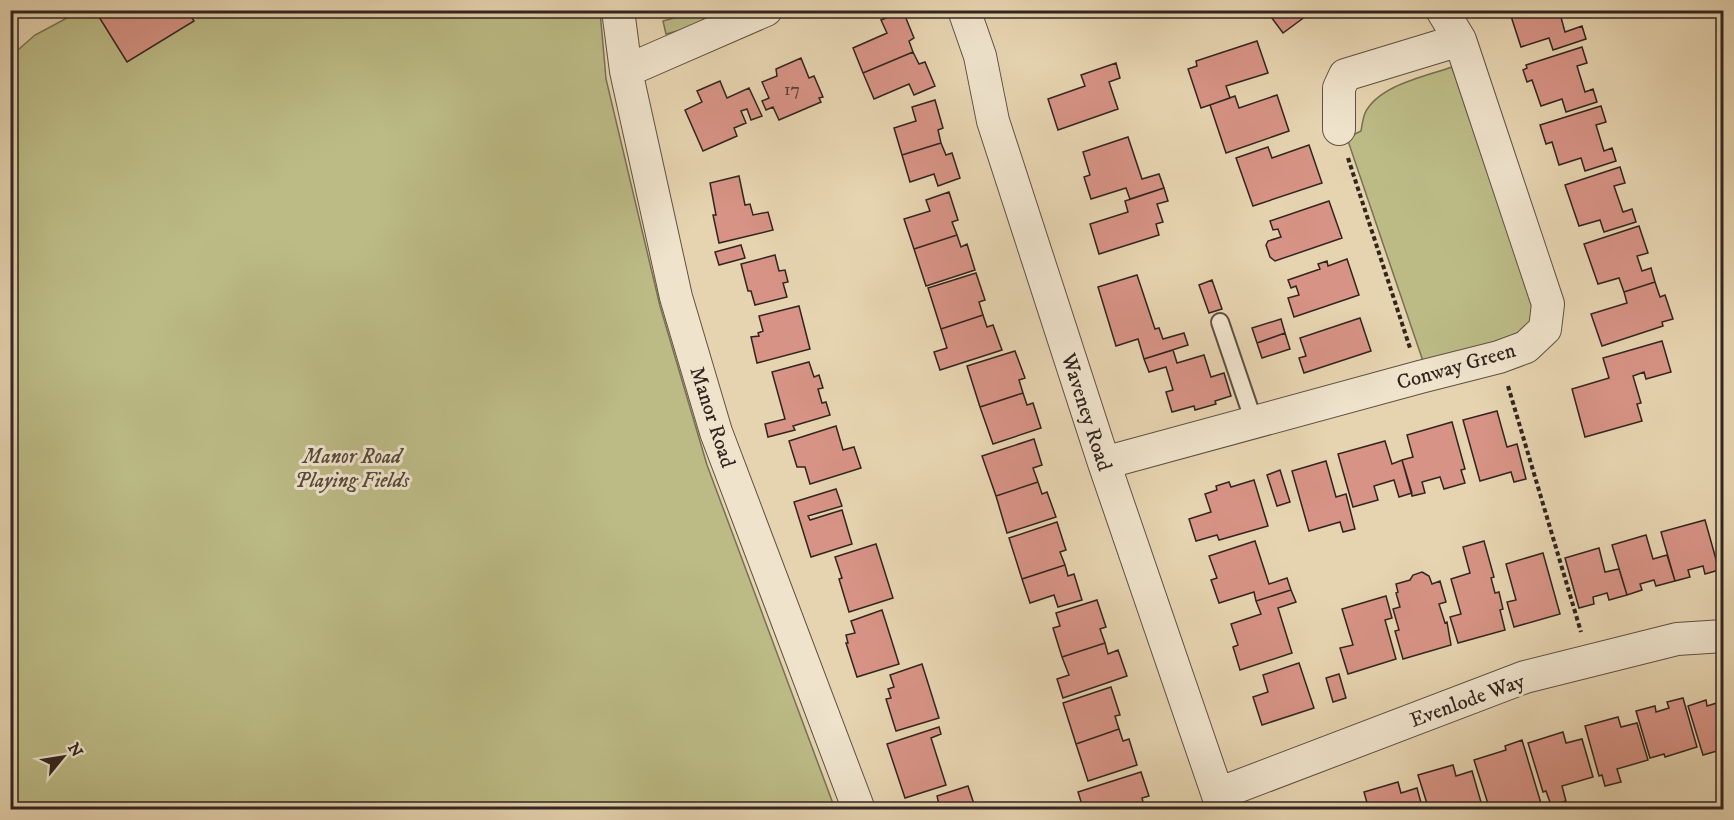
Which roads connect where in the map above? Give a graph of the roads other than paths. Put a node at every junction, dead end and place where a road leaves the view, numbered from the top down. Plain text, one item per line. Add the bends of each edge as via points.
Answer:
1 (618, 10) edge
2 (766, 10) edge
3 (964, 10) edge
4 (1442, 10) edge
5 (1460, 40) junction
6 (626, 71) junction
7 (1339, 129) road end
8 (1220, 322) dead end
9 (1254, 422) junction
10 (1104, 463) junction
11 (1724, 636) edge
12 (1220, 802) edge
13 (859, 810) edge

1 - 6 street, Manor Road
2 - 6 street
3 - 10 street, Waveney Road via 980,56 993,121
4 - 5 street, Conway Green
5 - 7 street via 1345,75 1340,88
5 - 9 street, Conway Green via 1548,304 1545,329 1526,347 1499,357
6 - 13 street, Manor Road via 676,297 716,432
8 - 9 lane
9 - 10 street, Conway Green
10 - 12 street, Waveney Road
11 - 12 street, Evenlode Way via 1677,639 1525,677

